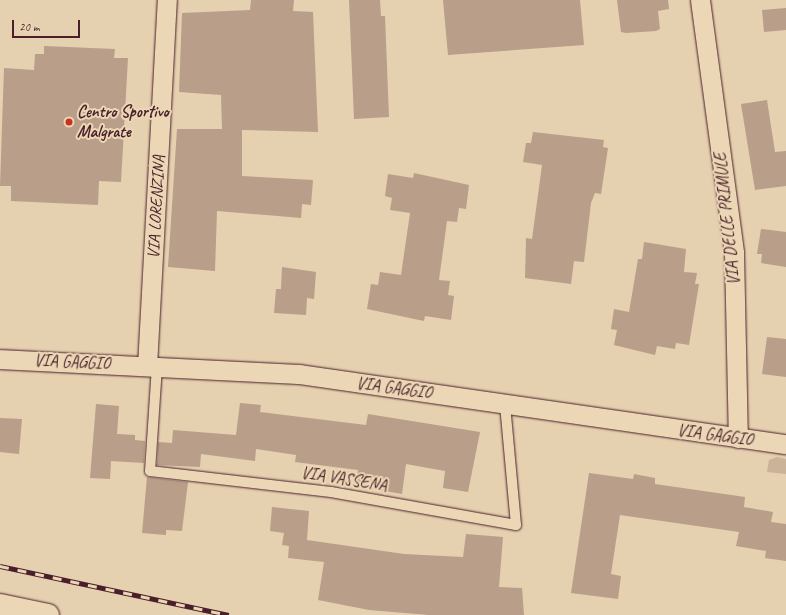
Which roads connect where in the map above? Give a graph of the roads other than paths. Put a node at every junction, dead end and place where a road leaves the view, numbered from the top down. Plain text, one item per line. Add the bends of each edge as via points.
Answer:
1 (167, 0) edge
2 (700, 0) edge
3 (0, 359) edge
4 (152, 366) junction
5 (505, 404) junction
6 (738, 438) junction
7 (786, 444) edge
8 (0, 605) edge
9 (48, 615) edge

1 - 4 street, VIA LORENZINA
2 - 6 street, VIA DELLE PRIMULE via 734,253
3 - 4 street, VIA GAGGIO
4 - 5 street, VIA GAGGIO via 299,374
4 - 5 lane, VIA VASSENA via 150,471 331,492 516,525
5 - 6 street, VIA GAGGIO
6 - 7 street, VIA GAGGIO
8 - 9 main road

